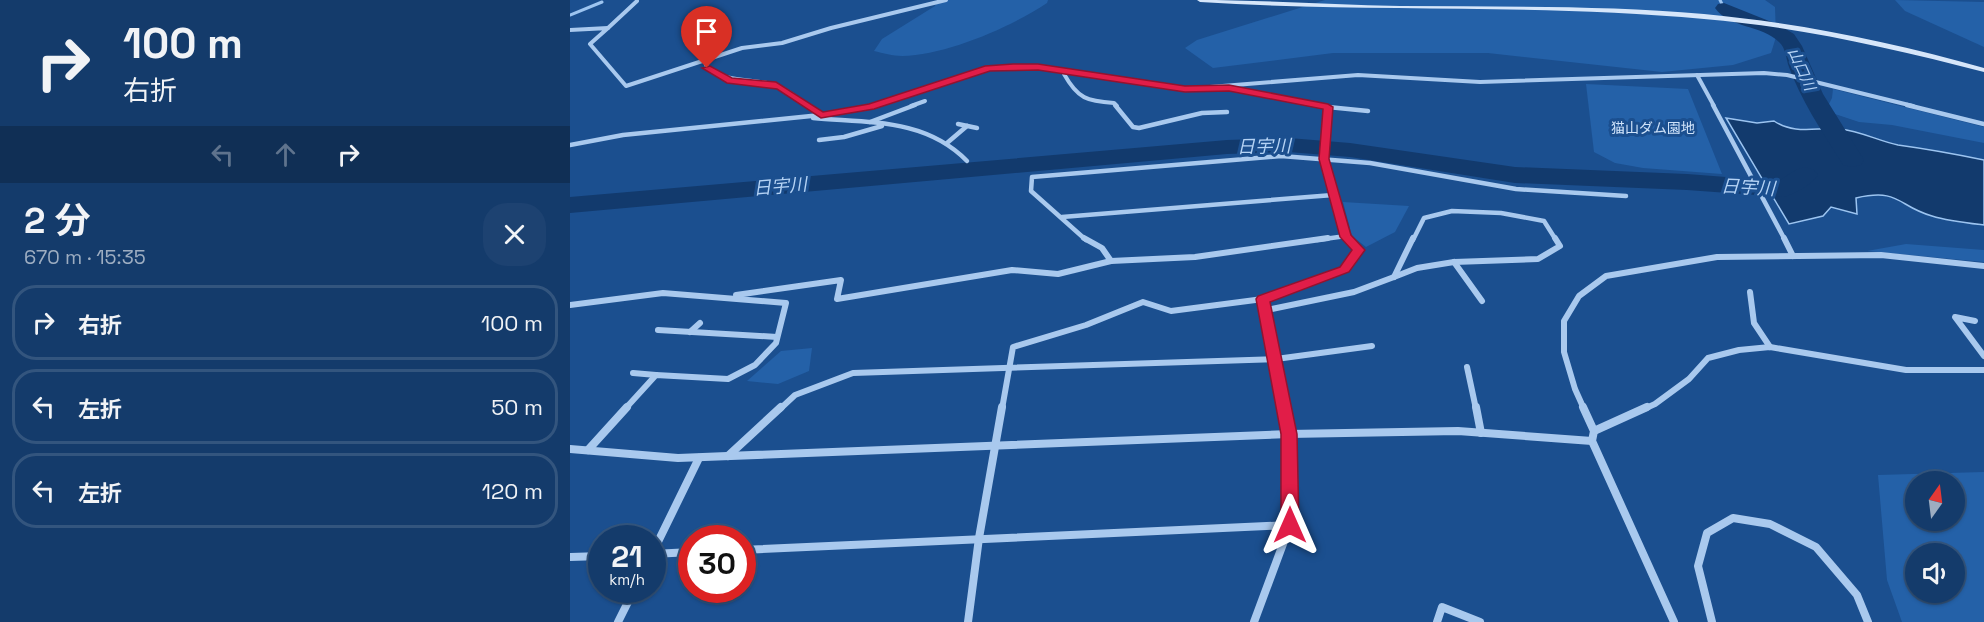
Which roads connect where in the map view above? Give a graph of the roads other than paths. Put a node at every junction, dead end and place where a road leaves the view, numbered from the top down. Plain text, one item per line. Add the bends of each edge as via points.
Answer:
1 (946, 0) edge
2 (1200, 0) edge
3 (637, 1) edge
4 (608, 28) junction
5 (570, 30) edge
6 (705, 61) junction
7 (1984, 70) edge
8 (1066, 71) junction
9 (1697, 75) junction
10 (1229, 88) junction
11 (925, 101) dead end
12 (1328, 107) junction
13 (1368, 111) dead end
14 (1227, 112) dead end
15 (821, 115) junction
16 (797, 116) junction
17 (866, 124) junction
18 (958, 124) dead end
19 (1984, 124) edge
20 (883, 125) junction
21 (968, 126) junction
22 (977, 128) dead end
23 (819, 140) dead end
24 (947, 143) junction
25 (570, 145) edge
26 (1324, 159) junction
27 (968, 160) dead end
28 (1333, 195) junction
29 (1626, 196) dead end
30 (1062, 217) junction
31 (1346, 237) junction
32 (1793, 256) junction
33 (1112, 261) junction
34 (1454, 262) junction
35 (1984, 266) edge
36 (1393, 278) junction
37 (1750, 292) dead end
38 (723, 297) junction
39 (1263, 299) junction
40 (1482, 301) dead end
41 (570, 305) edge
42 (1267, 310) junction
43 (1975, 321) dead end
44 (700, 323) dead end
45 (658, 330) dead end
46 (690, 332) junction
47 (777, 337) junction
48 (1372, 346) dead end
49 (1770, 347) junction
50 (1984, 356) edge
51 (1276, 359) junction
52 (1467, 367) dead end
53 (1008, 369) junction
54 (1984, 370) edge
55 (633, 373) dead end
56 (656, 375) junction
57 (1481, 433) junction
58 (1289, 434) junction
59 (1593, 436) junction
60 (996, 445) junction
61 (570, 449) edge
62 (588, 450) junction
63 (728, 456) junction
64 (699, 458) junction
65 (1290, 525) junction
66 (666, 527) edge
67 (979, 538) junction
68 (756, 549) edge
69 (588, 556) edge
70 (570, 557) edge
71 (628, 603) edge
72 (618, 622) edge
73 (968, 622) edge
74 (1254, 622) edge
75 (1437, 622) edge
76 (1480, 622) edge
77 (1674, 622) edge
78 (1712, 622) edge
79 (1868, 622) edge

1 - 6 street via 782,43 742,48
2 - 7 street via 1322,8 1608,10 1701,16 1857,38
3 - 4 street
4 - 5 street
4 - 6 street via 591,44 626,86
6 - 15 street via 707,68 730,81 780,87
8 - 10 street via 1185,89
8 - 14 street via 1067,80 1080,96 1091,102 1114,103 1133,127
8 - 15 street via 988,68 870,107
9 - 10 street via 1480,82 1358,75
9 - 19 street via 1787,75
9 - 32 street
10 - 12 street
11 - 17 street
12 - 13 street
12 - 26 street
15 - 16 street
16 - 17 street
16 - 25 street via 655,131
17 - 20 street
18 - 21 street
20 - 23 street
20 - 24 street via 925,133
21 - 22 street
21 - 24 street
24 - 27 street
26 - 28 street
26 - 29 street via 1414,170 1516,189
26 - 30 street via 1281,156 1032,177 1031,191
28 - 30 street
28 - 31 street
30 - 33 street via 1086,240 1102,248
31 - 33 street via 1195,257
31 - 39 street via 1359,250 1345,270
32 - 35 street via 1881,255
32 - 59 street via 1717,257 1629,271 1606,276 1579,296 1564,321 1564,352
33 - 38 street via 1058,274 1012,270 837,299 841,280
34 - 36 street via 1417,268
34 - 36 street via 1538,259 1560,246 1544,221 1501,213 1452,211 1424,218
34 - 40 street
36 - 42 street via 1354,292
37 - 49 street via 1754,323
38 - 41 street via 663,293
38 - 47 street via 786,303
39 - 42 street
39 - 53 street via 1171,311 1143,302 1086,325 1013,347
42 - 51 street
43 - 50 street via 1955,317
44 - 46 street
45 - 46 street
46 - 47 street
47 - 56 street via 755,365 728,379
48 - 51 street
49 - 54 street via 1906,370
49 - 59 street via 1708,358 1689,379 1655,404
51 - 53 street
51 - 58 street
52 - 57 street
53 - 60 street
53 - 63 street via 853,374 795,395
55 - 56 street
56 - 62 street
57 - 58 street
57 - 59 street via 1529,438
58 - 60 street
58 - 65 street
59 - 77 street
60 - 63 street
60 - 67 street
61 - 62 street
62 - 64 street
63 - 64 street
64 - 66 street
65 - 67 street
65 - 74 street
67 - 68 street
67 - 73 street
69 - 70 street
71 - 72 street
75 - 76 street via 1442,607
78 - 79 street via 1698,566 1707,533 1733,518 1770,524 1816,547 1857,595

